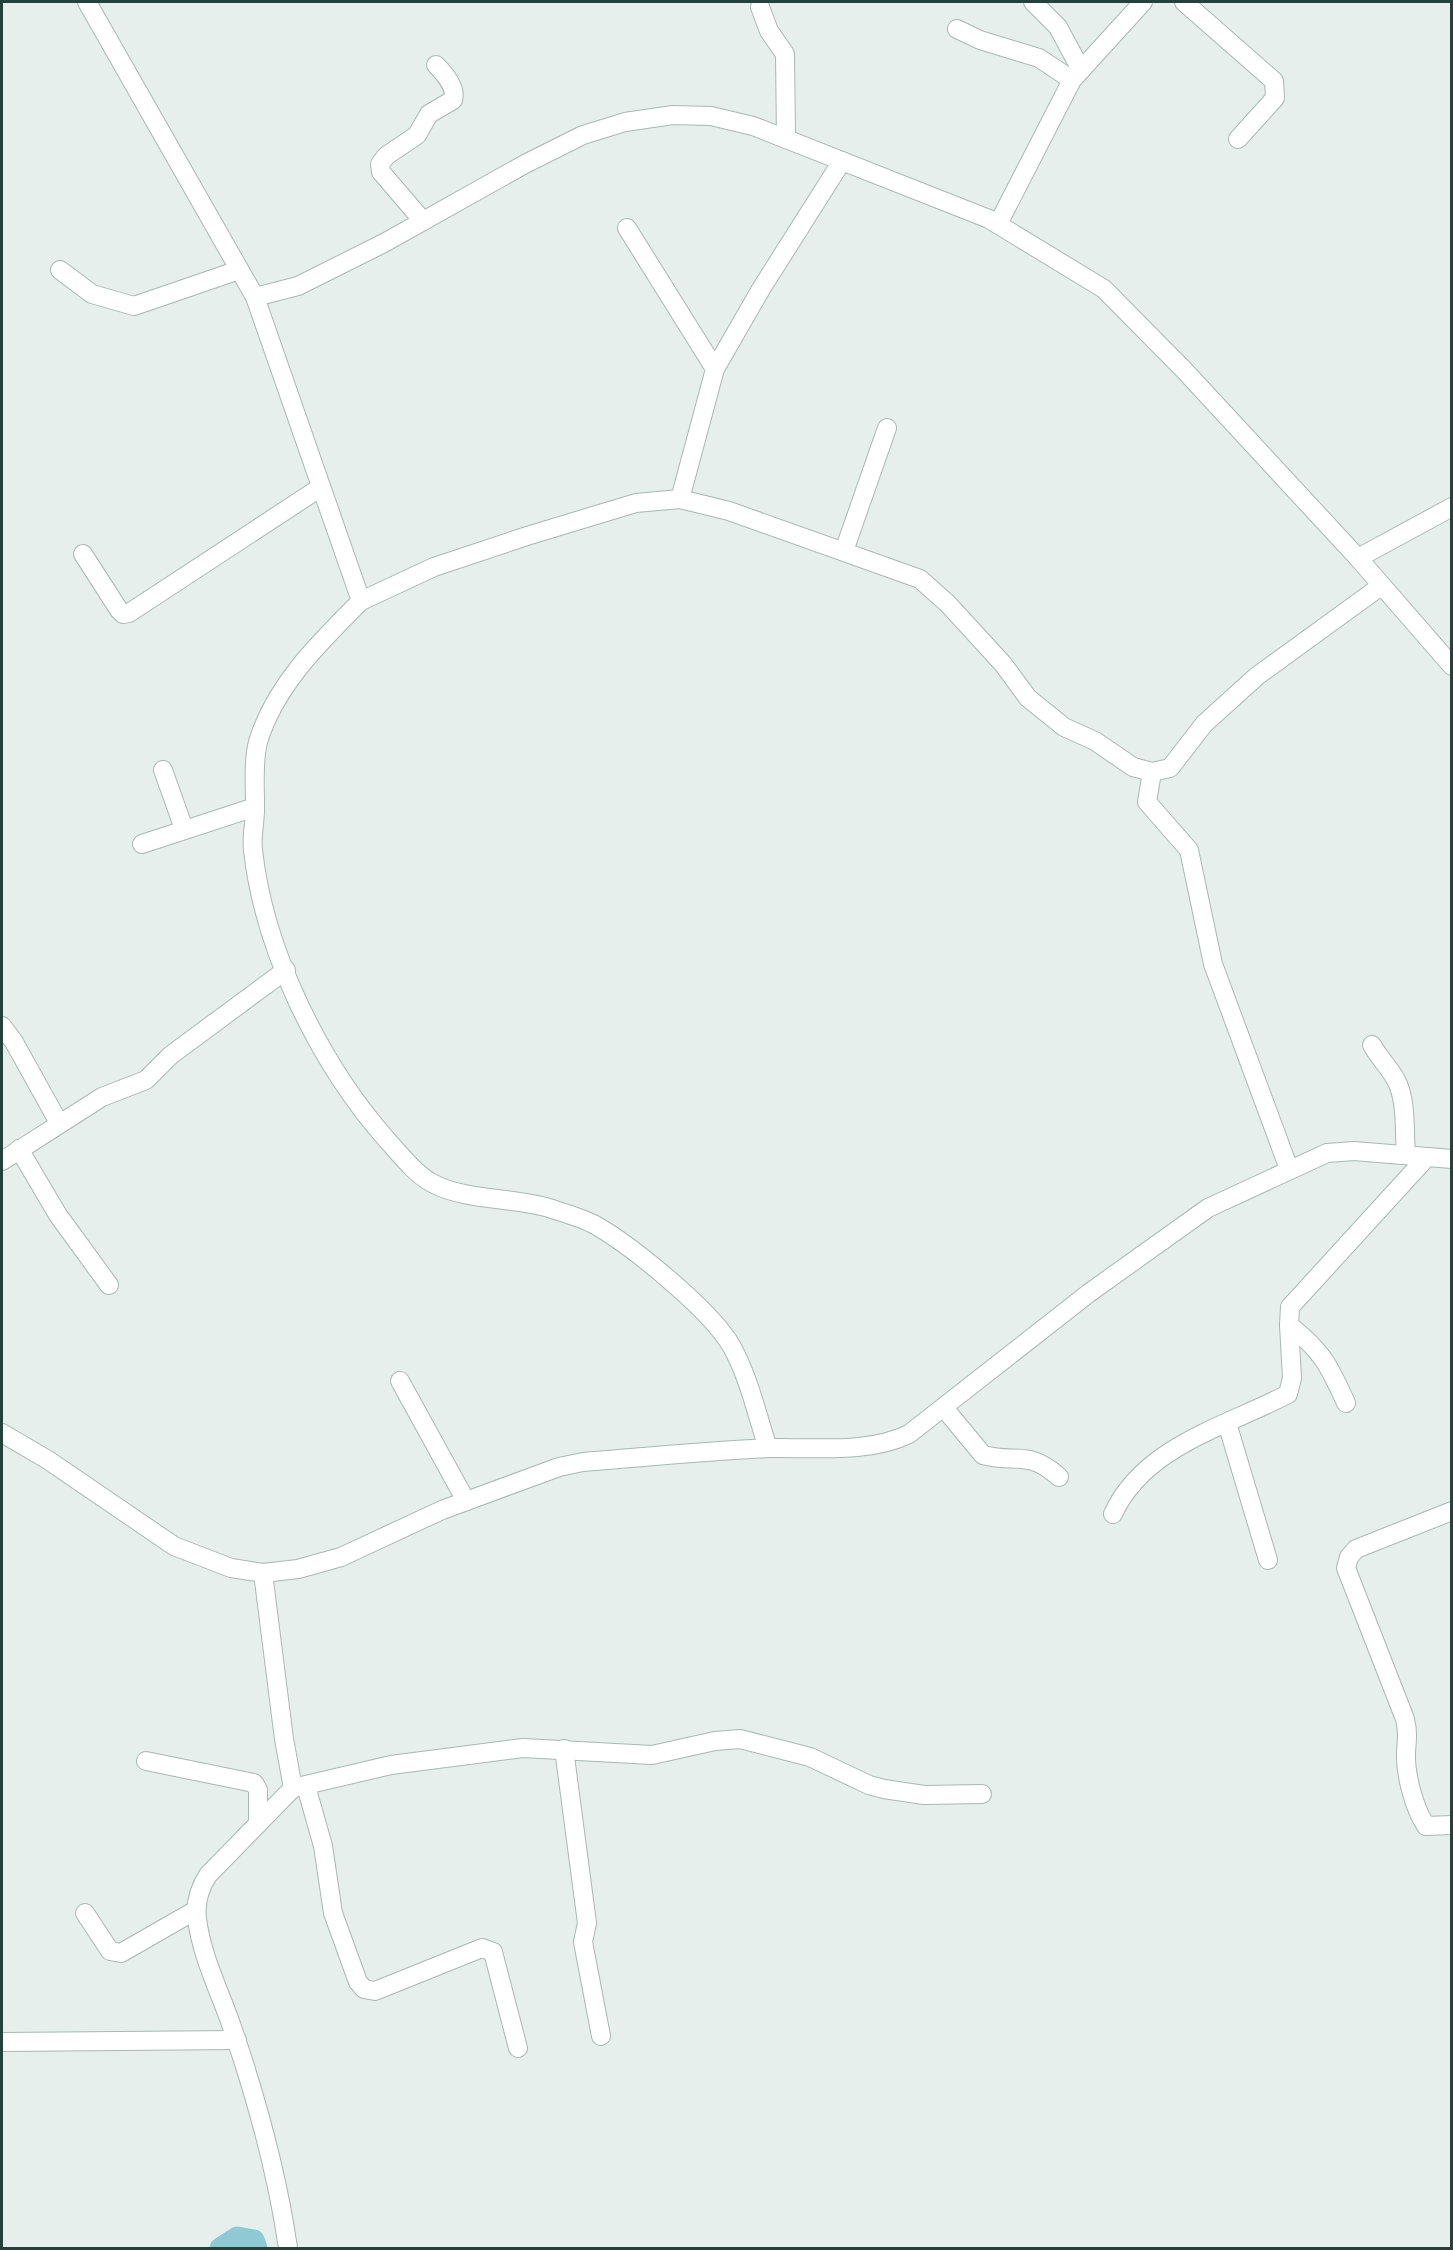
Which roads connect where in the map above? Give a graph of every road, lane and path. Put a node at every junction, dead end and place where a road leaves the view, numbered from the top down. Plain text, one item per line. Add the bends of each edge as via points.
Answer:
1 (87, 2) edge
2 (1033, 2) edge
3 (1143, 2) edge
4 (1184, 2) edge
5 (760, 7) dead end
6 (957, 29) dead end
7 (436, 65) dead end
8 (1077, 75) junction
9 (786, 139) junction
10 (1238, 139) dead end
11 (842, 160) junction
12 (423, 221) junction
13 (998, 224) junction
14 (627, 228) dead end
15 (60, 270) dead end
16 (239, 270) junction
17 (255, 297) junction
18 (715, 369) junction
19 (887, 428) dead end
20 (321, 487) junction
21 (680, 499) junction
22 (1452, 507) edge
23 (844, 551) junction
24 (83, 554) dead end
25 (1358, 558) junction
26 (1381, 586) junction
27 (361, 601) junction
28 (1452, 666) edge
29 (163, 770) dead end
30 (1152, 772) junction
31 (255, 807) junction
32 (184, 829) junction
33 (142, 844) dead end
34 (286, 970) junction
35 (2, 1026) edge
36 (1372, 1045) dead end
37 (59, 1123) junction
38 (19, 1149) junction
39 (1406, 1154) junction
40 (1427, 1157) junction
41 (1452, 1159) edge
42 (2, 1161) edge
43 (1289, 1169) junction
44 (109, 1285) dead end
45 (1289, 1325) junction
46 (400, 1381) dead end
47 (1346, 1403) dead end
48 (944, 1408) junction
49 (1227, 1423) junction
50 (2, 1433) edge
51 (768, 1448) junction
52 (1059, 1477) dead end
53 (466, 1501) junction
54 (1452, 1511) edge
55 (1113, 1514) dead end
56 (1268, 1560) dead end
57 (264, 1573) junction
58 (564, 1749) junction
59 (146, 1761) dead end
60 (299, 1787) junction
61 (982, 1794) dead end
62 (258, 1824) junction
63 (1452, 1825) edge
64 (196, 1910) junction
65 (85, 1913) dead end
66 (601, 2036) dead end
67 (237, 2040) junction
68 (2, 2042) edge
69 (519, 2048) dead end
70 (288, 2248) edge

1 - 16 street
2 - 8 street via 1058,27
3 - 8 street
4 - 10 street via 1274,81 1275,98
5 - 9 street via 769,31 785,54
6 - 8 street
7 - 12 street via 454,92 453,100 429,114 417,135 380,164 381,172
8 - 13 street
9 - 11 street
9 - 12 street via 711,116 673,115 625,122 583,135
11 - 13 street
11 - 18 street
12 - 17 street via 298,286
13 - 25 street via 1078,272 1121,304
14 - 18 street
15 - 16 street via 92,294 134,306
16 - 17 street
17 - 20 street
18 - 21 street
19 - 23 street
20 - 24 street via 129,613 119,610
20 - 27 street
21 - 23 street via 729,511
21 - 27 street via 636,503 527,536 434,567
22 - 25 street
23 - 30 street via 933,587 1003,664 1028,698 1064,727 1095,741 1133,767
25 - 26 street
26 - 28 street
26 - 30 street via 1257,676 1204,724 1170,768
27 - 31 street via 300,662 272,712 258,742
29 - 32 street
30 - 43 street via 1147,802 1189,850 1213,964
31 - 32 street
31 - 34 street via 252,846 258,884 268,925
32 - 33 street
34 - 37 street via 171,1055 146,1080 102,1097
34 - 51 street via 323,1053 358,1107 431,1183 546,1207 595,1225 655,1267 707,1316 731,1345
35 - 37 street
36 - 39 street via 1397,1081
37 - 38 street
38 - 42 street
38 - 44 street via 58,1215
39 - 40 street
39 - 43 street via 1327,1153
40 - 41 street
40 - 45 street via 1290,1307
43 - 48 street via 1208,1208 1089,1293
45 - 47 street via 1313,1343 1327,1361
45 - 49 street via 1292,1378 1288,1394
46 - 53 street
48 - 51 street via 892,1442 874,1446
48 - 52 street via 983,1455 1029,1458
49 - 55 street via 1203,1432 1164,1456 1122,1494
49 - 56 street
50 - 57 street via 174,1545 231,1568
51 - 53 street via 583,1462
53 - 57 street via 340,1557 298,1569
54 - 63 street via 1356,1549 1346,1568 1405,1719 1409,1735 1406,1754 1416,1811 1426,1826
57 - 60 street via 284,1739
58 - 60 street via 523,1748 391,1765
58 - 61 street via 652,1755 740,1739 810,1757 884,1789 924,1795
58 - 66 street via 585,1904 583,1942
59 - 62 street via 254,1783 258,1790
60 - 62 street
60 - 69 street via 323,1846 333,1913 358,1982 364,1989 375,1991 487,1949 494,1952
62 - 64 street via 208,1875 200,1888
64 - 65 street via 115,1954
64 - 67 street via 201,1941
67 - 68 street
67 - 70 street via 274,2163

